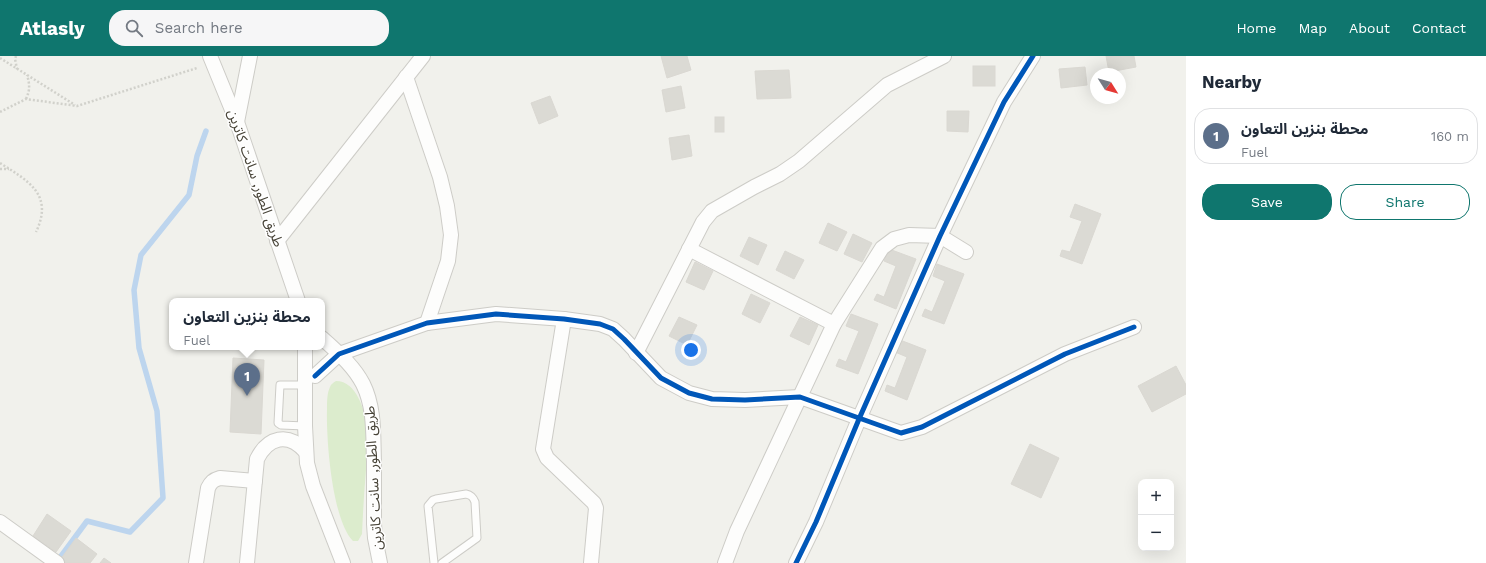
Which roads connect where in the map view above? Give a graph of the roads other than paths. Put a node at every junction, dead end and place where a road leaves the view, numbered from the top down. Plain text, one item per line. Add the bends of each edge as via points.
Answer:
1 (250, 56) edge
2 (423, 56) edge
3 (944, 56) edge
4 (1033, 56) edge
5 (211, 60) edge
6 (406, 77) junction
7 (238, 122) junction
8 (940, 236) junction
9 (277, 241) junction
10 (689, 248) junction
11 (966, 252) dead end
12 (297, 298) edge
13 (564, 319) junction
14 (427, 323) junction
15 (834, 324) junction
16 (1134, 327) dead end
17 (325, 341) edge
18 (305, 350) edge
19 (636, 353) junction
20 (340, 354) junction
21 (355, 372) junction
22 (310, 380) junction
23 (800, 397) junction
24 (859, 419) junction
25 (305, 426) junction
26 (305, 451) junction
27 (255, 481) junction
28 (0, 522) edge
29 (57, 563) edge
30 (196, 563) edge
31 (247, 563) edge
32 (344, 563) edge
33 (380, 563) edge
34 (434, 563) edge
35 (442, 563) edge
36 (592, 563) edge
37 (725, 563) edge
38 (796, 563) edge

1 - 7 street
2 - 6 street
3 - 10 street via 887,85 799,161 712,212 703,222
4 - 8 street via 1004,102
5 - 7 street, طريق الطور, سانت كاترين
6 - 9 street
6 - 14 street via 440,177 451,235 448,261
7 - 9 street, طريق الطور, سانت كاترين
8 - 11 street
8 - 15 street via 909,235 894,239 882,248
8 - 24 street
9 - 12 street, طريق الطور, سانت كاترين
10 - 15 street
10 - 19 street
13 - 14 street via 496,314
13 - 19 street via 600,324 613,329
13 - 36 street via 543,449 547,458 594,503 596,508
14 - 20 street
15 - 23 street
16 - 24 street via 1065,354 922,426 901,433
17 - 20 street, طريق الطور, سانت كاترين
18 - 22 street
19 - 23 street via 661,378 689,393 712,399
20 - 21 street, طريق الطور, سانت كاترين
20 - 22 street
21 - 22 street via 342,369 328,370
21 - 33 street, طريق الطور, سانت كاترين via 363,384 372,410 374,524
22 - 25 street
22 - 25 lane via 280,385 278,424
23 - 24 street
23 - 37 street via 737,531
24 - 38 street
25 - 26 street
26 - 27 street via 289,440 279,439 269,443 257,459
26 - 32 street via 313,486
27 - 30 street via 220,478 210,483
27 - 31 street
28 - 29 street
34 - 35 lane via 428,510 430,503 436,499 469,495 475,502 477,538

